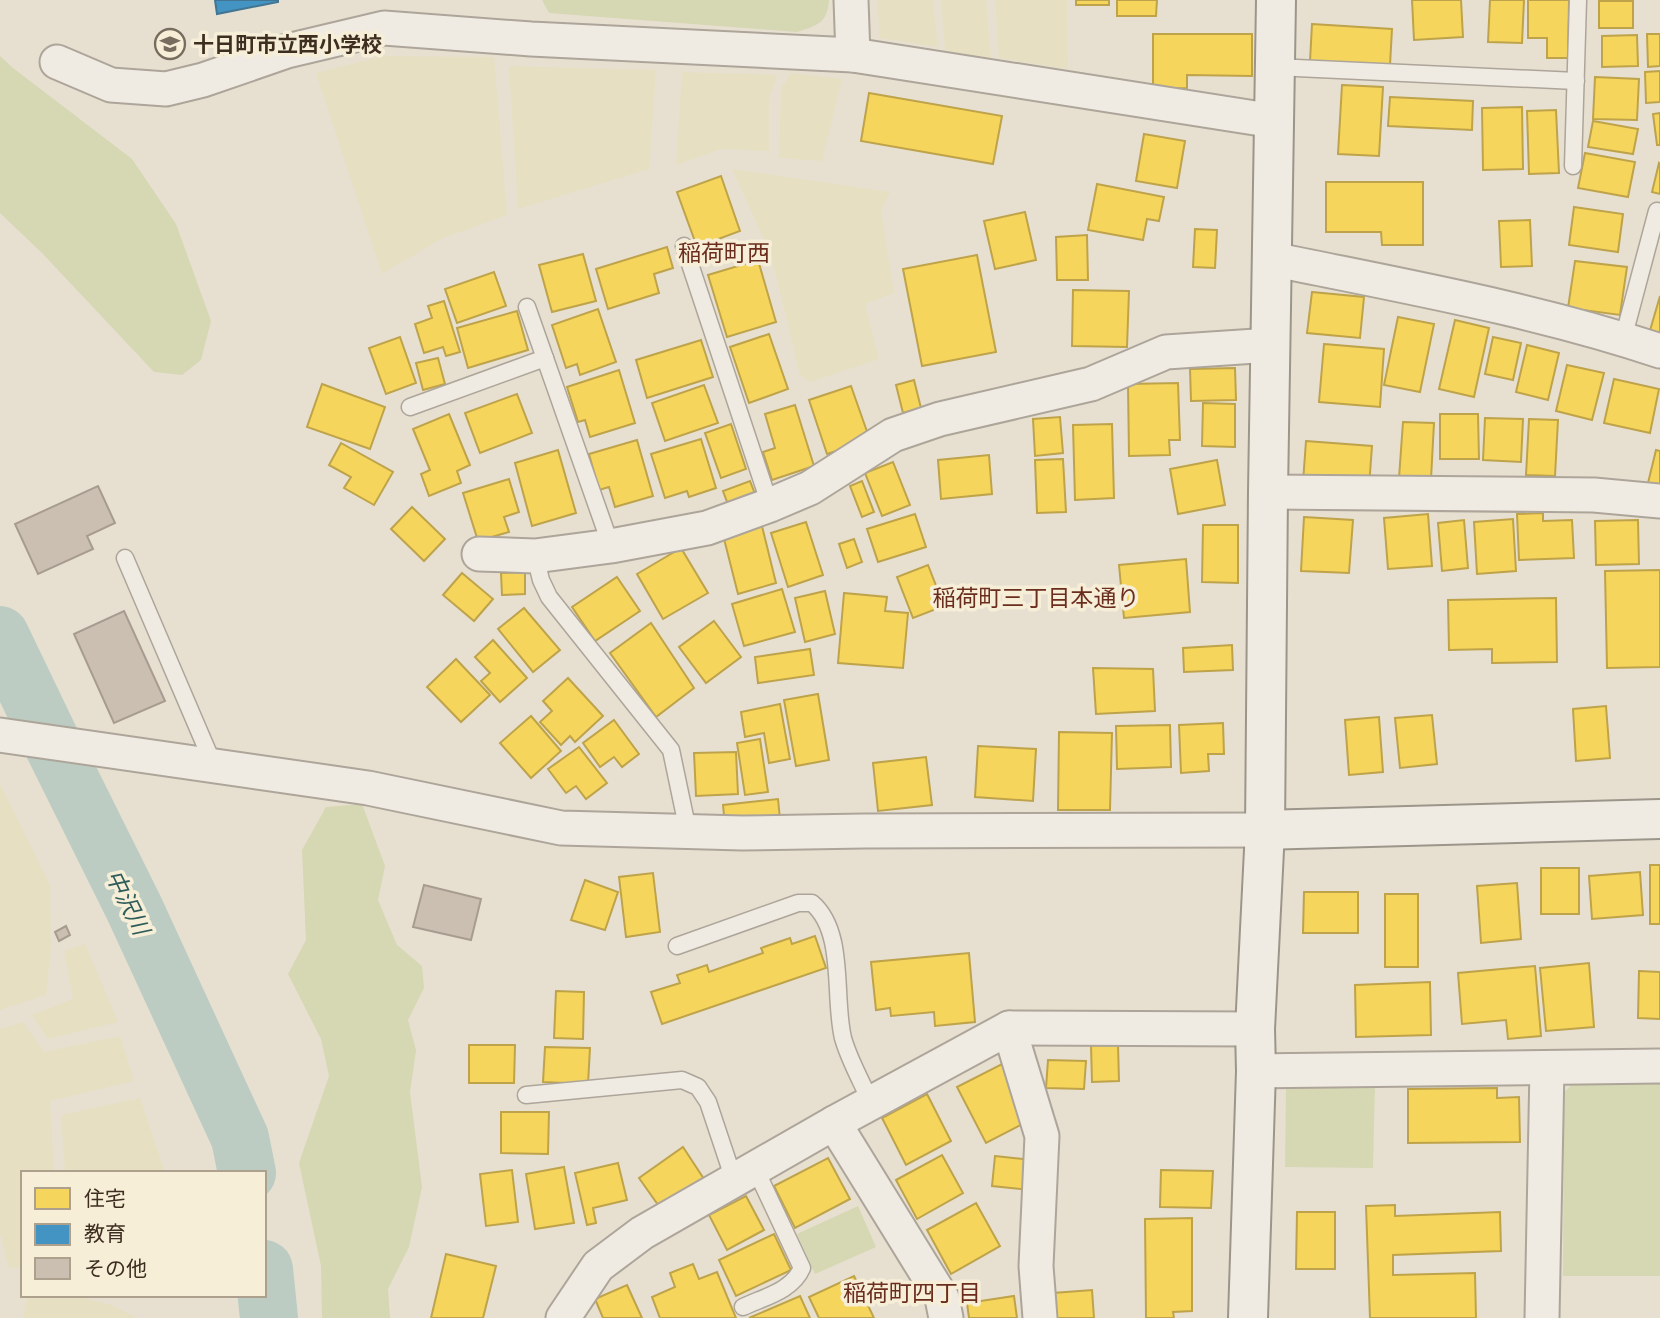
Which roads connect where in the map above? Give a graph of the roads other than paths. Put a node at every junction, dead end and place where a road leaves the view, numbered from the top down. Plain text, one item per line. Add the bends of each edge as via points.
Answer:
1 (851, 0) edge
2 (1276, 0) edge
3 (1578, 0) edge
4 (853, 55) junction
5 (57, 62) dead end
6 (1275, 67) junction
7 (1576, 81) junction
8 (1274, 121) junction
9 (1573, 166) dead end
10 (1657, 211) dead end
11 (684, 246) dead end
12 (1272, 259) junction
13 (527, 307) dead end
14 (1623, 339) junction
15 (1271, 345) junction
16 (1660, 351) edge
17 (545, 358) junction
18 (410, 407) dead end
19 (1268, 492) junction
20 (1660, 502) edge
21 (770, 505) junction
22 (611, 546) junction
23 (479, 554) dead end
24 (536, 556) junction
25 (125, 558) dead end
26 (8, 736) edge
27 (214, 766) junction
28 (1660, 819) edge
29 (1265, 830) junction
30 (688, 831) junction
31 (677, 946) dead end
32 (1009, 1028) junction
33 (1255, 1029) junction
34 (1660, 1066) edge
35 (1547, 1068) junction
36 (1256, 1071) junction
37 (526, 1094) dead end
38 (871, 1103) junction
39 (834, 1124) junction
40 (745, 1174) junction
41 (743, 1307) dead end
42 (563, 1318) edge
43 (946, 1318) edge
44 (1040, 1318) edge
45 (1248, 1318) edge
46 (1542, 1318) edge

1 - 4 street
2 - 6 street
3 - 7 lane
4 - 5 street via 384,28 287,51 166,89 111,85
4 - 8 street
6 - 7 lane
6 - 8 street
7 - 9 lane
8 - 12 street
10 - 14 lane
11 - 21 lane
12 - 14 street via 1490,305
12 - 15 street
13 - 17 lane
14 - 16 street
15 - 19 street
15 - 21 street via 1166,352 1091,384 940,419 893,435 810,488
17 - 18 lane
17 - 22 lane
19 - 20 street via 1594,495
19 - 29 street
21 - 22 street via 706,528
22 - 24 street
23 - 24 street
24 - 30 lane via 549,597 671,750
25 - 27 lane
26 - 27 street
27 - 30 street via 368,788 561,828
28 - 29 street
29 - 30 street
29 - 33 street
31 - 38 lane via 798,903 812,903 831,931 844,1042
32 - 33 street
32 - 38 street
32 - 44 street via 1042,1136 1036,1266
33 - 36 street
34 - 35 street
35 - 36 street
35 - 46 street
36 - 45 street
37 - 40 lane via 682,1080 698,1087
38 - 39 street
39 - 40 street
39 - 43 street via 942,1298
40 - 41 lane via 802,1268 790,1285
40 - 42 street via 642,1233 598,1266

